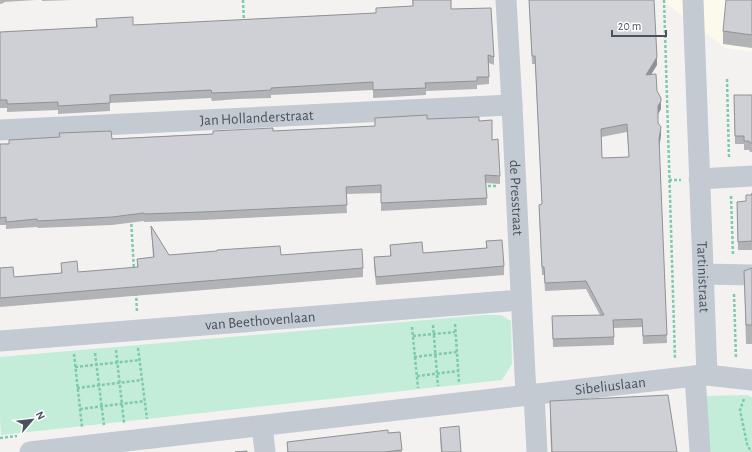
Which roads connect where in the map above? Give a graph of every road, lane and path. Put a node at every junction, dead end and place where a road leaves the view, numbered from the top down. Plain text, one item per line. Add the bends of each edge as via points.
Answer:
1 (243, 0) edge
2 (506, 0) edge
3 (664, 0) edge
4 (693, 0) edge
5 (244, 23) edge
6 (727, 80) dead end
7 (512, 104) junction
8 (0, 130) edge
9 (752, 176) edge
10 (730, 178) junction
11 (699, 179) junction
12 (516, 185) junction
13 (476, 187) edge
14 (130, 211) edge
15 (703, 274) junction
16 (135, 275) edge
17 (743, 275) edge
18 (136, 291) edge
19 (521, 300) junction
20 (454, 319) dead end
21 (433, 321) dead end
22 (411, 323) dead end
23 (455, 332) junction
24 (434, 334) junction
25 (413, 336) junction
26 (138, 338) junction
27 (0, 341) edge
28 (116, 348) dead end
29 (95, 350) dead end
30 (73, 352) dead end
31 (457, 352) junction
32 (435, 354) junction
33 (414, 357) junction
34 (140, 360) junction
35 (118, 363) junction
36 (96, 365) junction
37 (75, 367) junction
38 (458, 371) junction
39 (437, 374) junction
40 (417, 376) junction
41 (692, 376) junction
42 (745, 379) edge
43 (142, 380) junction
44 (120, 383) junction
45 (100, 385) junction
46 (459, 385) dead end
47 (438, 387) dead end
48 (77, 388) junction
49 (418, 389) dead end
50 (530, 395) junction
51 (145, 401) junction
52 (122, 403) junction
53 (102, 406) junction
54 (80, 409) junction
55 (147, 423) dead end
56 (124, 426) dead end
57 (262, 426) junction
58 (104, 428) dead end
59 (82, 430) dead end
60 (30, 452) edge
61 (265, 452) edge
62 (537, 452) edge
63 (700, 452) edge
64 (751, 452) edge

1 - 5 path
2 - 7 street, de Presstraat
3 - 41 path
4 - 11 street, Tartinistraat
6 - 10 path
7 - 8 street, Jan Hollanderstraat
7 - 12 street, de Presstraat
9 - 10 street
10 - 11 street
10 - 17 path
11 - 15 street, Tartinistraat
12 - 13 path
12 - 19 street, de Presstraat
14 - 16 path
15 - 17 street
15 - 41 street, Tartinistraat
17 - 42 path
18 - 26 path
19 - 26 street, van Beethovenlaan
19 - 50 street, de Presstraat
20 - 23 path
21 - 24 path
22 - 25 path
23 - 24 path
23 - 31 path
24 - 25 path
24 - 32 path
25 - 33 path
26 - 27 street, van Beethovenlaan
26 - 34 path
28 - 35 path
29 - 36 path
30 - 37 path
31 - 32 path
31 - 38 path
32 - 33 path
32 - 39 path
33 - 40 path
34 - 35 path
34 - 43 path
35 - 36 path
35 - 44 path
36 - 37 path
36 - 45 path
37 - 48 path
38 - 39 path
38 - 46 path
39 - 40 path
39 - 47 path
40 - 49 path
41 - 42 street, Sibeliuslaan
41 - 50 street, Sibeliuslaan
41 - 63 street
42 - 64 path via 746,393 740,410
43 - 44 path
43 - 51 path
44 - 45 path
44 - 52 path
45 - 48 path
45 - 53 path
48 - 54 path
50 - 57 street
50 - 62 street, de Presstraat
51 - 52 path
51 - 55 path
52 - 53 path
52 - 56 path
53 - 54 path
53 - 58 path
54 - 59 path
57 - 60 street
57 - 61 street

